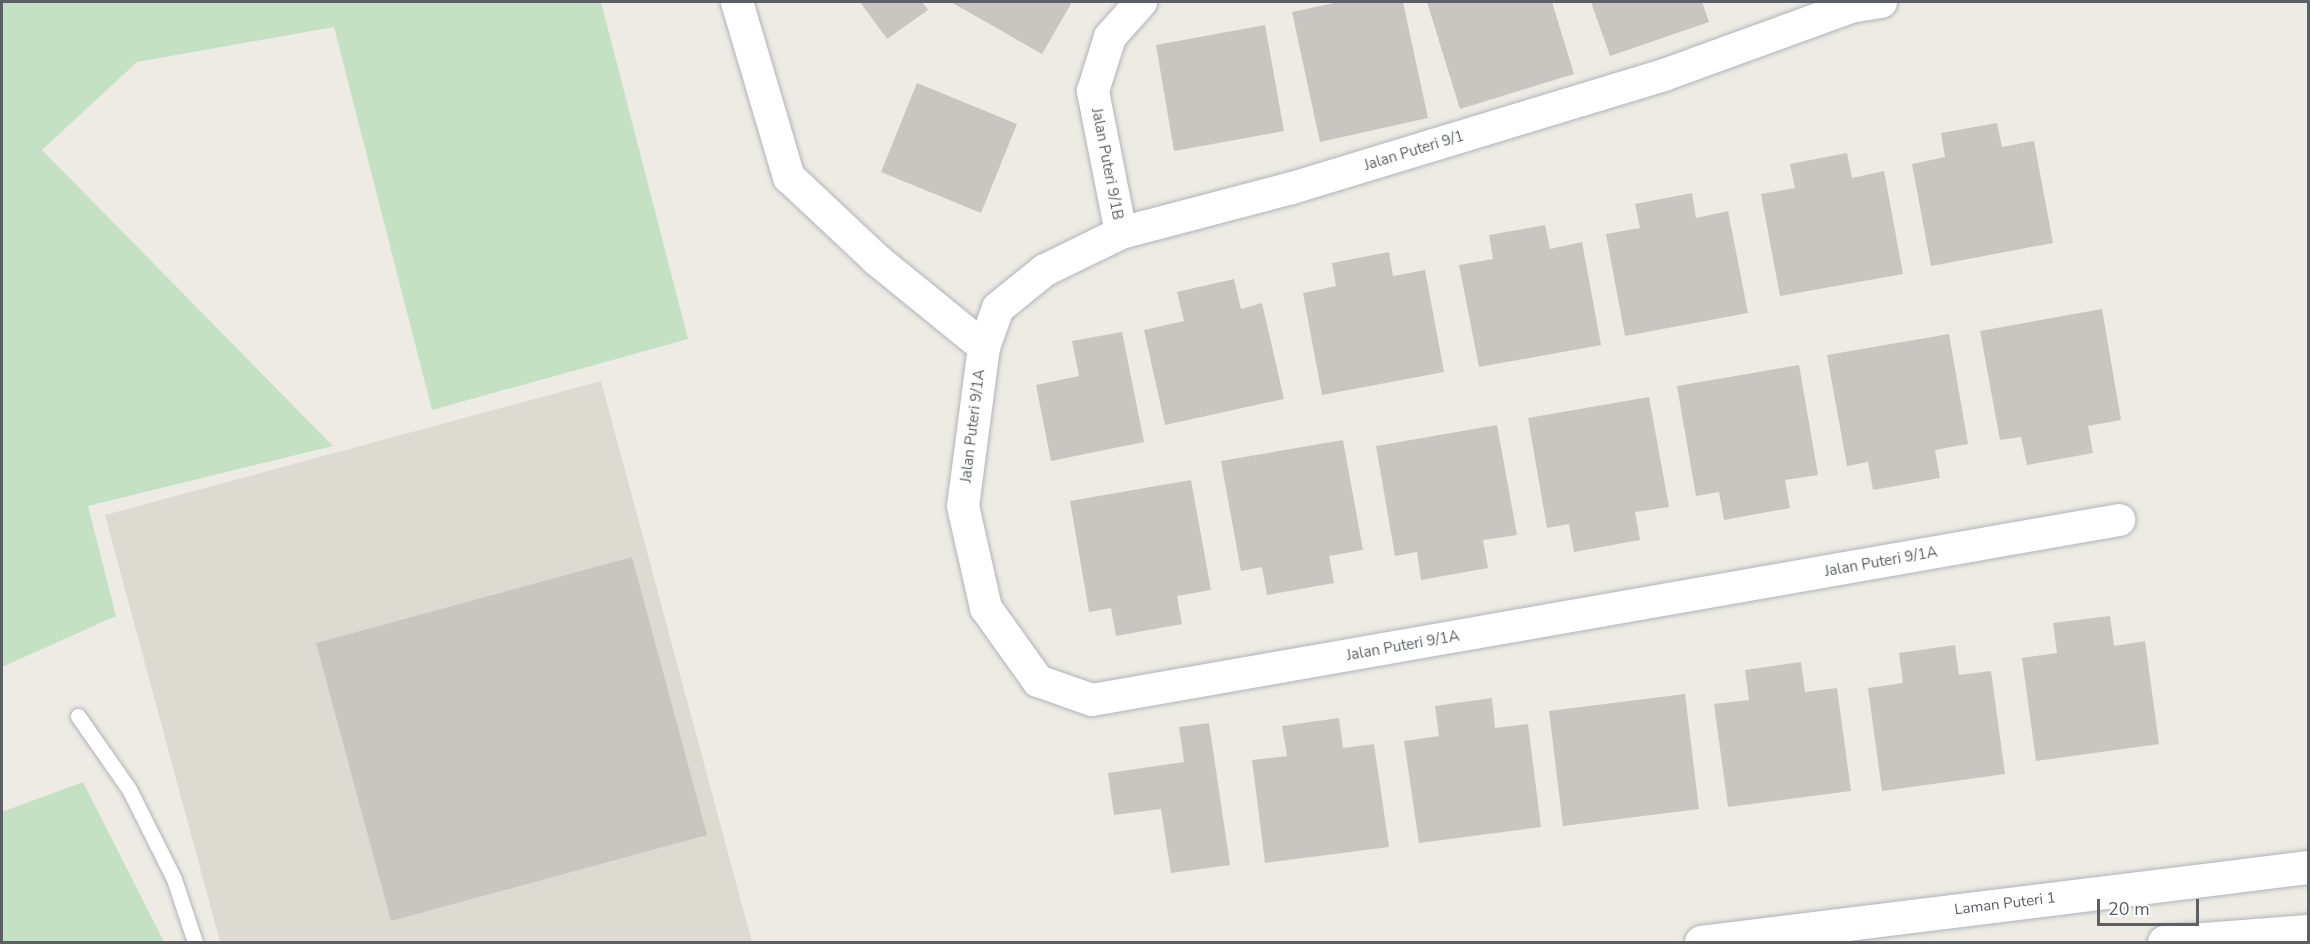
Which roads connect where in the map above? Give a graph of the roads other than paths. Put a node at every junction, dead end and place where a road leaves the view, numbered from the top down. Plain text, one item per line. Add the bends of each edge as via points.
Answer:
1 (737, 2) edge
2 (1141, 2) edge
3 (1881, 2) edge
4 (1121, 233) junction
5 (984, 347) junction
6 (2119, 520) dead end
7 (78, 716) dead end
8 (2308, 867) edge
9 (2308, 931) edge
10 (195, 942) edge
11 (1701, 942) edge
12 (2164, 942) edge

1 - 5 street via 789,177 877,260
2 - 4 street, Jalan Puteri 9/1B via 1110,37 1093,91
3 - 4 street, Jalan Puteri 9/1 via 1619,89
4 - 5 street, Jalan Puteri 9/1 via 1045,270 1005,302 998,308
5 - 6 street, Jalan Puteri 9/1A via 963,506 986,608 1038,681 1092,700
7 - 10 lane via 129,789 174,879
8 - 11 main road, Laman Puteri 1
9 - 12 main road

